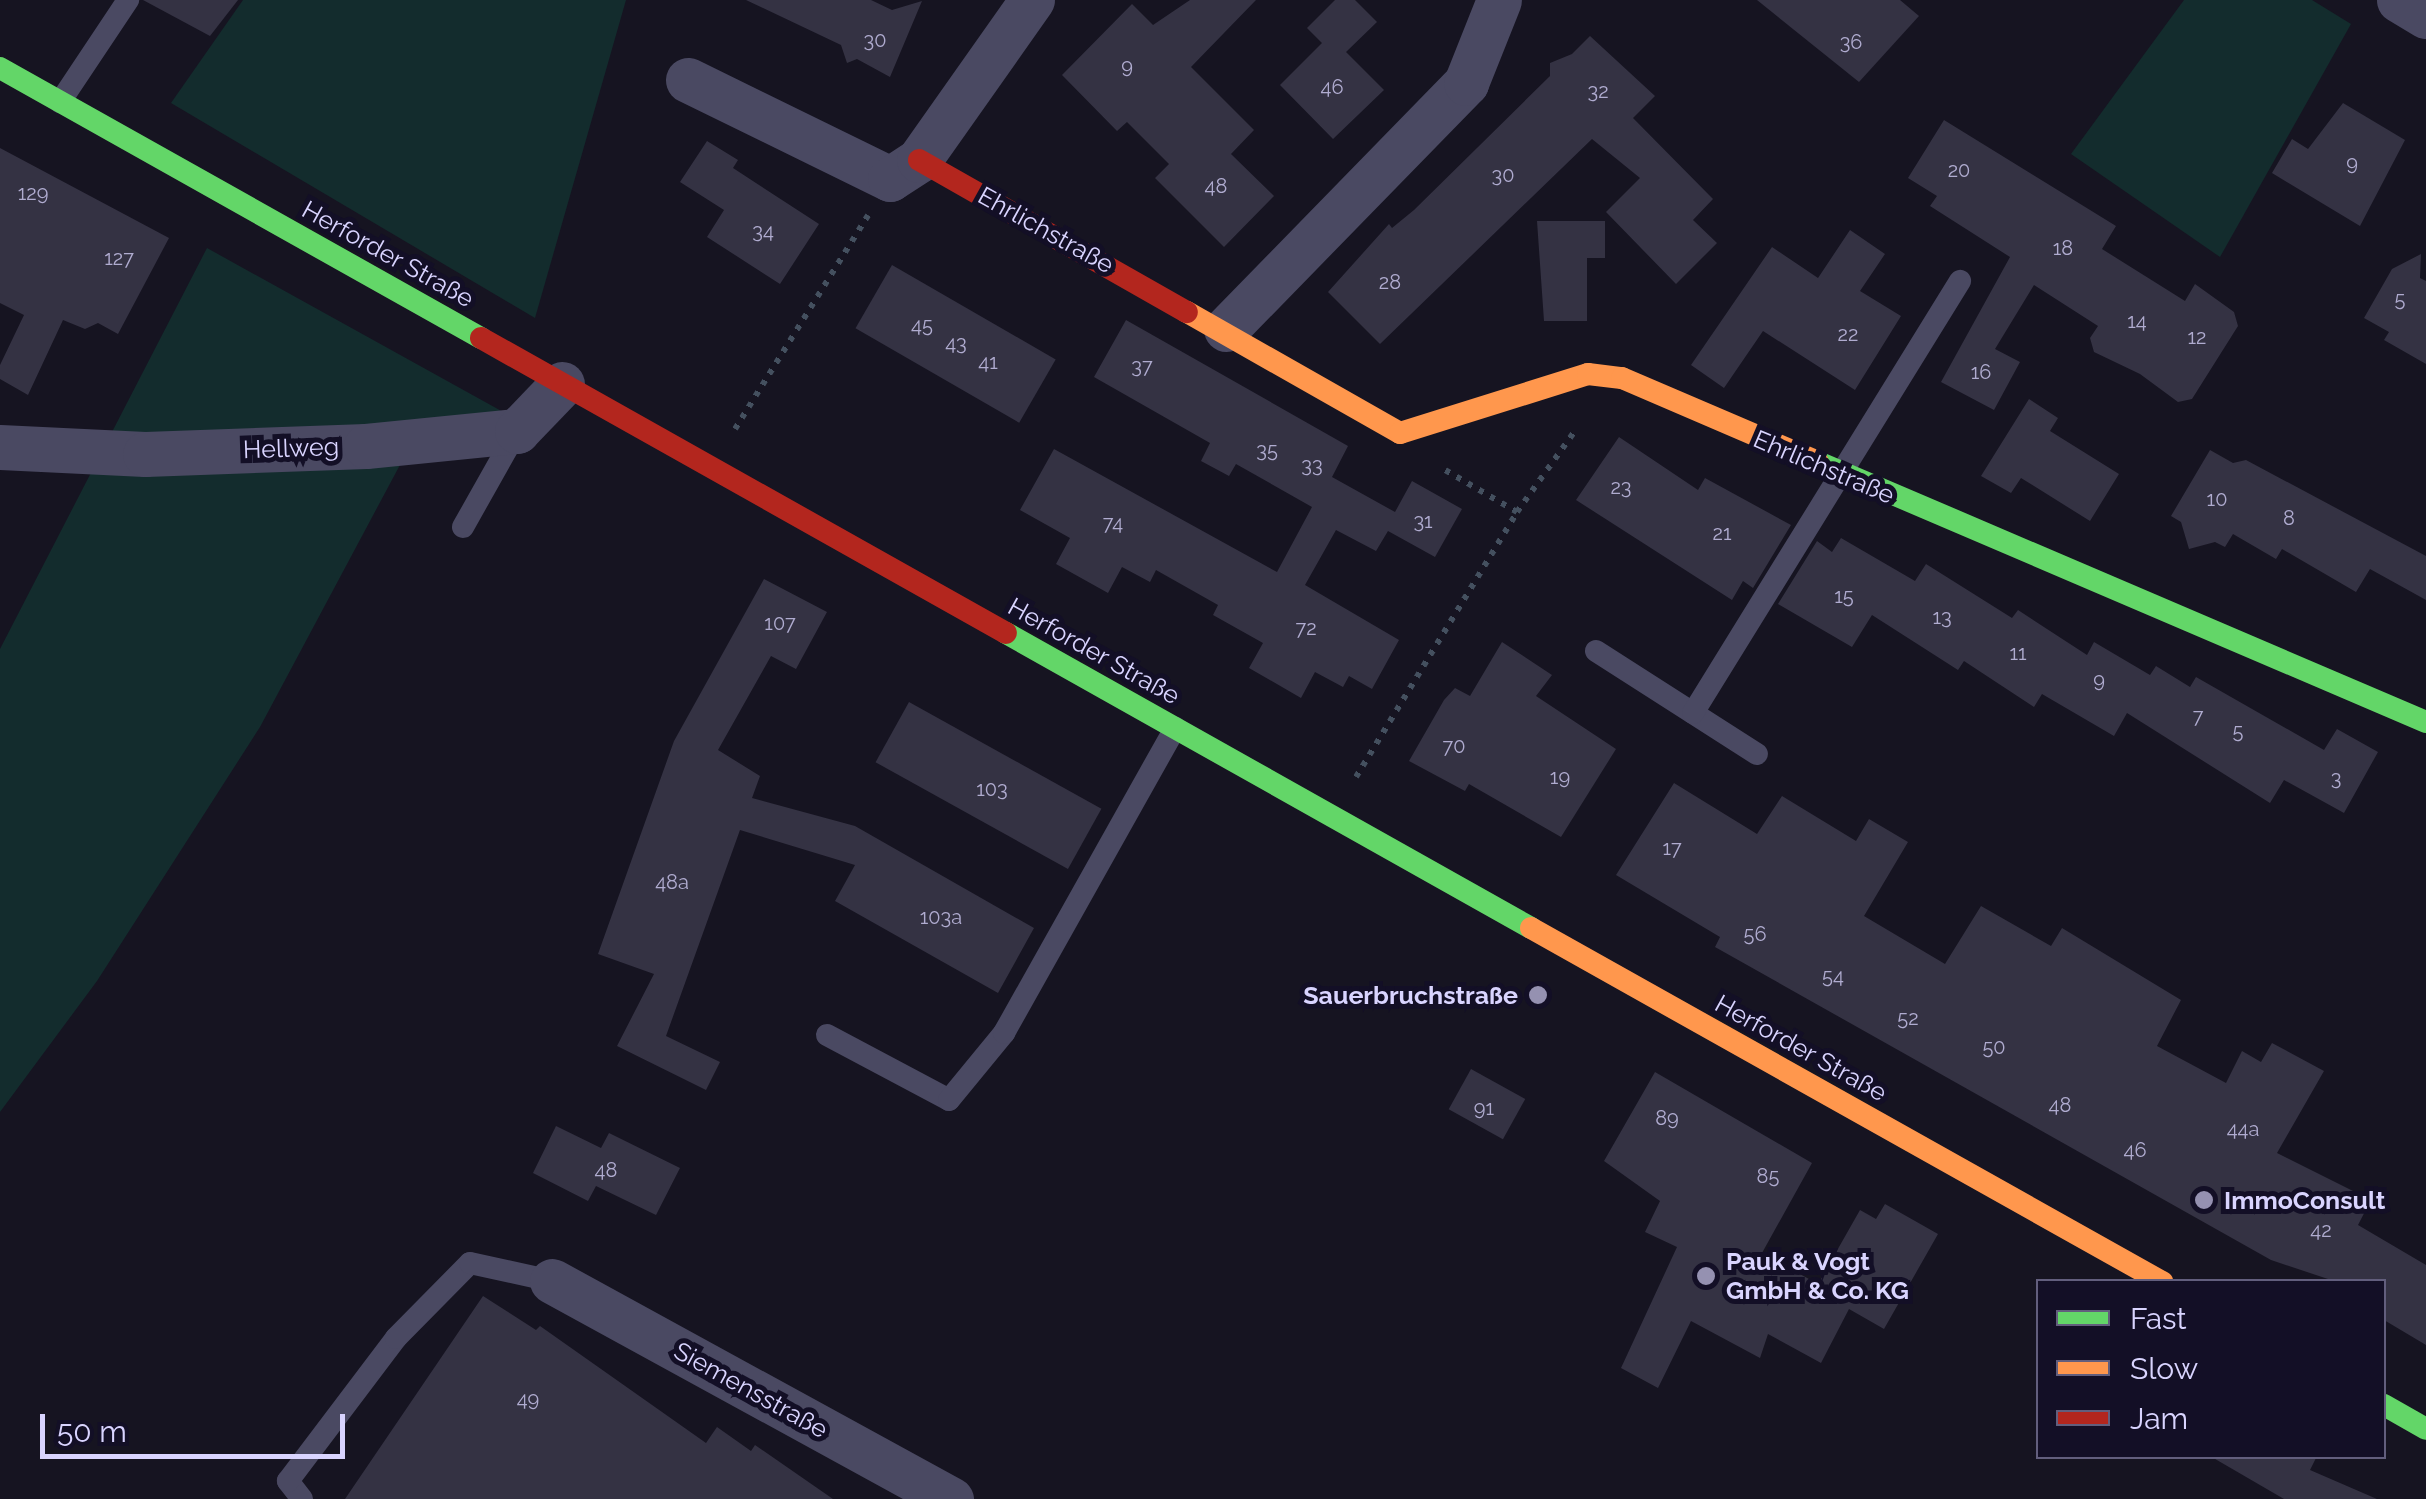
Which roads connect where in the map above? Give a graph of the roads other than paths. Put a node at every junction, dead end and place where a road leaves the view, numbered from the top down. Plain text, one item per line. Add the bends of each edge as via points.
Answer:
1 (128, 0) edge
2 (1499, 0) edge
3 (2399, 0) edge
4 (1012, 5) edge
5 (2426, 16) edge
6 (0, 68) edge
7 (688, 80) dead end
8 (60, 102) junction
9 (904, 170) junction
10 (1960, 281) dead end
11 (1226, 329) junction
12 (562, 384) junction
13 (517, 431) junction
14 (0, 447) edge
15 (1837, 473) junction
16 (463, 527) dead end
17 (1596, 652) dead end
18 (1693, 713) junction
19 (2426, 722) edge
20 (1175, 728) junction
21 (1757, 754) dead end
22 (827, 1036) dead end
23 (2157, 1279) edge
24 (552, 1280) joint
25 (2386, 1406) edge
26 (2426, 1429) edge
27 (302, 1499) edge
28 (951, 1499) edge

1 - 8 lane
2 - 11 street via 1466,84
3 - 5 street
4 - 9 street
6 - 8 main road, Herforder Straße
7 - 9 street
8 - 12 main road, Herforder Straße
9 - 11 main road, Ehrlichstraße
10 - 15 lane
11 - 15 main road, Ehrlichstraße via 1400,433 1588,374 1622,378
12 - 13 street
12 - 20 main road, Herforder Straße
13 - 14 street, Hellweg via 366,446 145,454
13 - 16 lane
15 - 18 lane
15 - 19 main road, Ehrlichstraße
17 - 18 lane
18 - 21 lane
20 - 22 lane via 1004,1033 949,1100
20 - 23 main road, Herforder Straße
24 - 27 lane via 470,1263 396,1338 288,1482
24 - 28 street, Siemensstraße
25 - 26 main road

